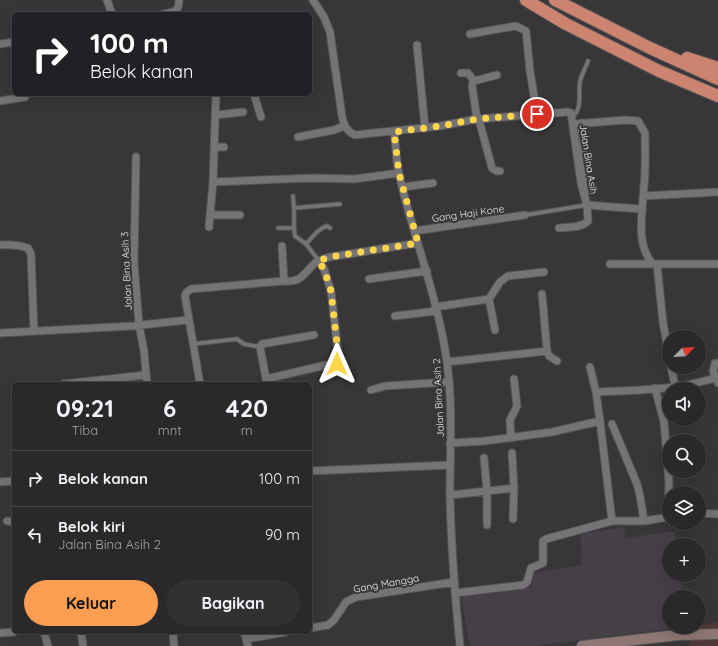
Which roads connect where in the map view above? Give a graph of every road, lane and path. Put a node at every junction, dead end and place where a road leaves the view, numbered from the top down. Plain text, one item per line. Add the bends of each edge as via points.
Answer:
1 (107, 0) edge
2 (179, 0) edge
3 (313, 0) edge
4 (526, 0) edge
5 (555, 0) edge
6 (111, 12) edge
7 (175, 12) edge
8 (470, 34) dead end
9 (12, 42) edge
10 (0, 44) edge
11 (418, 45) dead end
12 (650, 48) junction
13 (588, 61) dead end
14 (718, 68) edge
15 (660, 71) junction
16 (461, 73) dead end
17 (497, 75) dead end
18 (718, 79) edge
19 (474, 81) junction
20 (216, 96) edge
21 (255, 96) edge
22 (718, 96) edge
23 (25, 97) dead end
24 (0, 101) edge
25 (718, 105) edge
26 (244, 112) dead end
27 (537, 114) junction
28 (216, 115) junction
29 (261, 117) dead end
30 (478, 119) junction
31 (572, 120) junction
32 (581, 123) junction
33 (344, 126) junction
34 (425, 128) junction
35 (394, 132) junction
36 (298, 136) dead end
37 (214, 147) junction
38 (224, 147) dead end
39 (136, 157) dead end
40 (500, 171) dead end
41 (399, 173) junction
42 (213, 182) junction
43 (433, 183) dead end
44 (403, 187) junction
45 (718, 192) edge
46 (588, 195) dead end
47 (293, 196) dead end
48 (643, 196) junction
49 (340, 204) dead end
50 (587, 205) junction
51 (294, 208) junction
52 (641, 209) junction
53 (210, 215) junction
54 (240, 215) dead end
55 (525, 215) joint
56 (209, 227) dead end
57 (278, 228) dead end
58 (294, 228) junction
59 (330, 228) dead end
60 (559, 228) dead end
61 (414, 231) junction
62 (418, 243) junction
63 (306, 244) junction
64 (0, 245) edge
65 (282, 246) dead end
66 (318, 261) junction
67 (610, 264) dead end
68 (655, 264) junction
69 (718, 264) edge
70 (426, 271) junction
71 (544, 272) dead end
72 (369, 279) dead end
73 (284, 281) junction
74 (542, 294) dead end
75 (489, 299) junction
76 (436, 309) junction
77 (396, 316) dead end
78 (188, 320) junction
79 (139, 325) junction
80 (495, 330) dead end
81 (664, 330) edge
82 (34, 331) junction
83 (0, 333) edge
84 (314, 335) dead end
85 (193, 344) junction
86 (260, 347) junction
87 (547, 351) junction
88 (557, 361) dead end
89 (447, 362) junction
90 (718, 363) edge
91 (590, 367) dead end
92 (146, 375) junction
93 (514, 379) dead end
94 (266, 381) edge
95 (717, 381) edge
96 (92, 382) edge
97 (147, 382) edge
98 (200, 382) edge
99 (448, 382) junction
100 (706, 382) edge
101 (662, 387) edge
102 (655, 388) junction
103 (371, 390) dead end
104 (596, 392) junction
105 (600, 421) junction
106 (612, 424) dead end
107 (511, 438) junction
108 (450, 442) junction
109 (512, 453) dead end
110 (484, 458) dead end
111 (450, 465) junction
112 (312, 471) edge
113 (12, 481) edge
114 (0, 482) edge
115 (669, 486) edge
116 (514, 488) junction
117 (487, 491) junction
118 (450, 495) junction
119 (706, 513) edge
120 (718, 514) edge
121 (662, 518) edge
122 (513, 519) dead end
123 (612, 521) junction
124 (644, 521) junction
125 (487, 525) dead end
126 (454, 582) junction
127 (455, 593) junction
128 (312, 628) edge
129 (12, 632) edge
130 (0, 633) edge
131 (45, 634) edge
132 (81, 634) edge
133 (173, 634) edge
134 (275, 634) edge
135 (718, 634) edge
136 (246, 639) edge
137 (615, 644) edge
138 (48, 646) edge
139 (83, 646) edge
140 (174, 646) edge
141 (460, 646) edge
142 (582, 646) edge

1 - 6 street
2 - 7 street via 179,7
3 - 33 street via 328,24
4 - 15 highway via 566,24
5 - 12 highway
8 - 27 street via 516,26 526,31
9 - 10 street
11 - 34 street
12 - 14 highway
12 - 18 highway
13 - 31 lane via 580,81 578,110
15 - 22 highway
15 - 25 highway
16 - 19 street via 468,73
17 - 19 street
19 - 30 street via 472,85
20 - 28 street
21 - 29 street
23 - 24 street
26 - 28 street
27 - 30 street, Jalan Bina Asih
27 - 31 street, Jalan Bina Asih via 568,112
28 - 37 street
30 - 34 street, Jalan Bina Asih
30 - 40 street via 492,168
31 - 32 street
31 - 50 street, Jalan Bina Asih via 581,183
32 - 46 street
32 - 48 street via 638,121 645,132
33 - 35 street, Jalan Bina Asih via 355,135
33 - 36 street
34 - 35 street, Jalan Bina Asih
35 - 41 street, Jalan Bina Asih 2
37 - 38 street
37 - 42 street
39 - 79 street, Jalan Bina Asih 3 via 133,252
41 - 42 street via 355,179
41 - 44 street, Jalan Bina Asih 2
42 - 53 street
43 - 44 street
44 - 61 street, Jalan Bina Asih 2
45 - 48 street
47 - 51 lane
48 - 52 street
49 - 51 lane
50 - 52 street, Jalan Bina Asih
50 - 55 lane
50 - 60 street via 587,223
51 - 58 lane
52 - 68 street via 643,242 646,253
53 - 54 street
53 - 56 street
55 - 61 street, Gang Haji Kone
57 - 58 lane
58 - 63 lane via 295,236
59 - 63 lane via 321,228
61 - 62 street, Jalan Bina Asih 2
62 - 66 street
62 - 70 street, Jalan Bina Asih 2
63 - 66 lane
64 - 82 street via 23,246 28,248 31,254
65 - 73 street
66 - 73 street via 303,276 290,282
66 - 94 street via 324,269 331,291 339,362
67 - 68 street
68 - 69 street
68 - 81 street
70 - 72 street
70 - 76 street, Jalan Bina Asih 2
71 - 75 street via 508,276 500,282
73 - 78 street via 191,289 185,296
74 - 87 street
75 - 76 street
75 - 80 street
76 - 77 street
76 - 89 street, Jalan Bina Asih 2
78 - 79 street
78 - 85 street
79 - 82 street
79 - 92 street, Jalan Bina Asih 3
82 - 83 street
84 - 86 street via 262,344
85 - 86 lane via 237,339 244,344
85 - 98 street
86 - 94 street
87 - 88 street via 549,356
87 - 89 street
89 - 99 street, Jalan Bina Asih 2
90 - 95 street via 715,363 713,371
91 - 104 street
92 - 96 street
92 - 97 street, Jalan Bina Asih 3
93 - 107 street via 517,406 510,420
95 - 100 street
99 - 103 street via 392,385
99 - 108 street, Jalan Bina Asih 2
101 - 102 street
102 - 104 street
102 - 115 street via 664,422
104 - 105 street
105 - 107 street
105 - 123 street
106 - 124 street via 637,484
107 - 108 street
108 - 111 street, Jalan Bina Asih 2
109 - 116 street
110 - 117 street
111 - 112 street
111 - 118 street, Jalan Bina Asih 2
113 - 114 street
116 - 117 street
116 - 122 street
117 - 118 street
117 - 125 street
118 - 126 street, Jalan Bina Asih 2
119 - 120 street
121 - 124 street
123 - 124 street
123 - 127 street via 543,541 543,563 531,568 527,582 523,585
126 - 127 street, Jalan Bina Asih 2
126 - 128 street, Gang Mangga via 356,597 346,602 328,625
127 - 141 street, Jalan Bina Asih 2
129 - 130 street
131 - 138 street
132 - 139 street
133 - 140 street
134 - 136 street
135 - 137 main road via 678,635
137 - 142 main road

